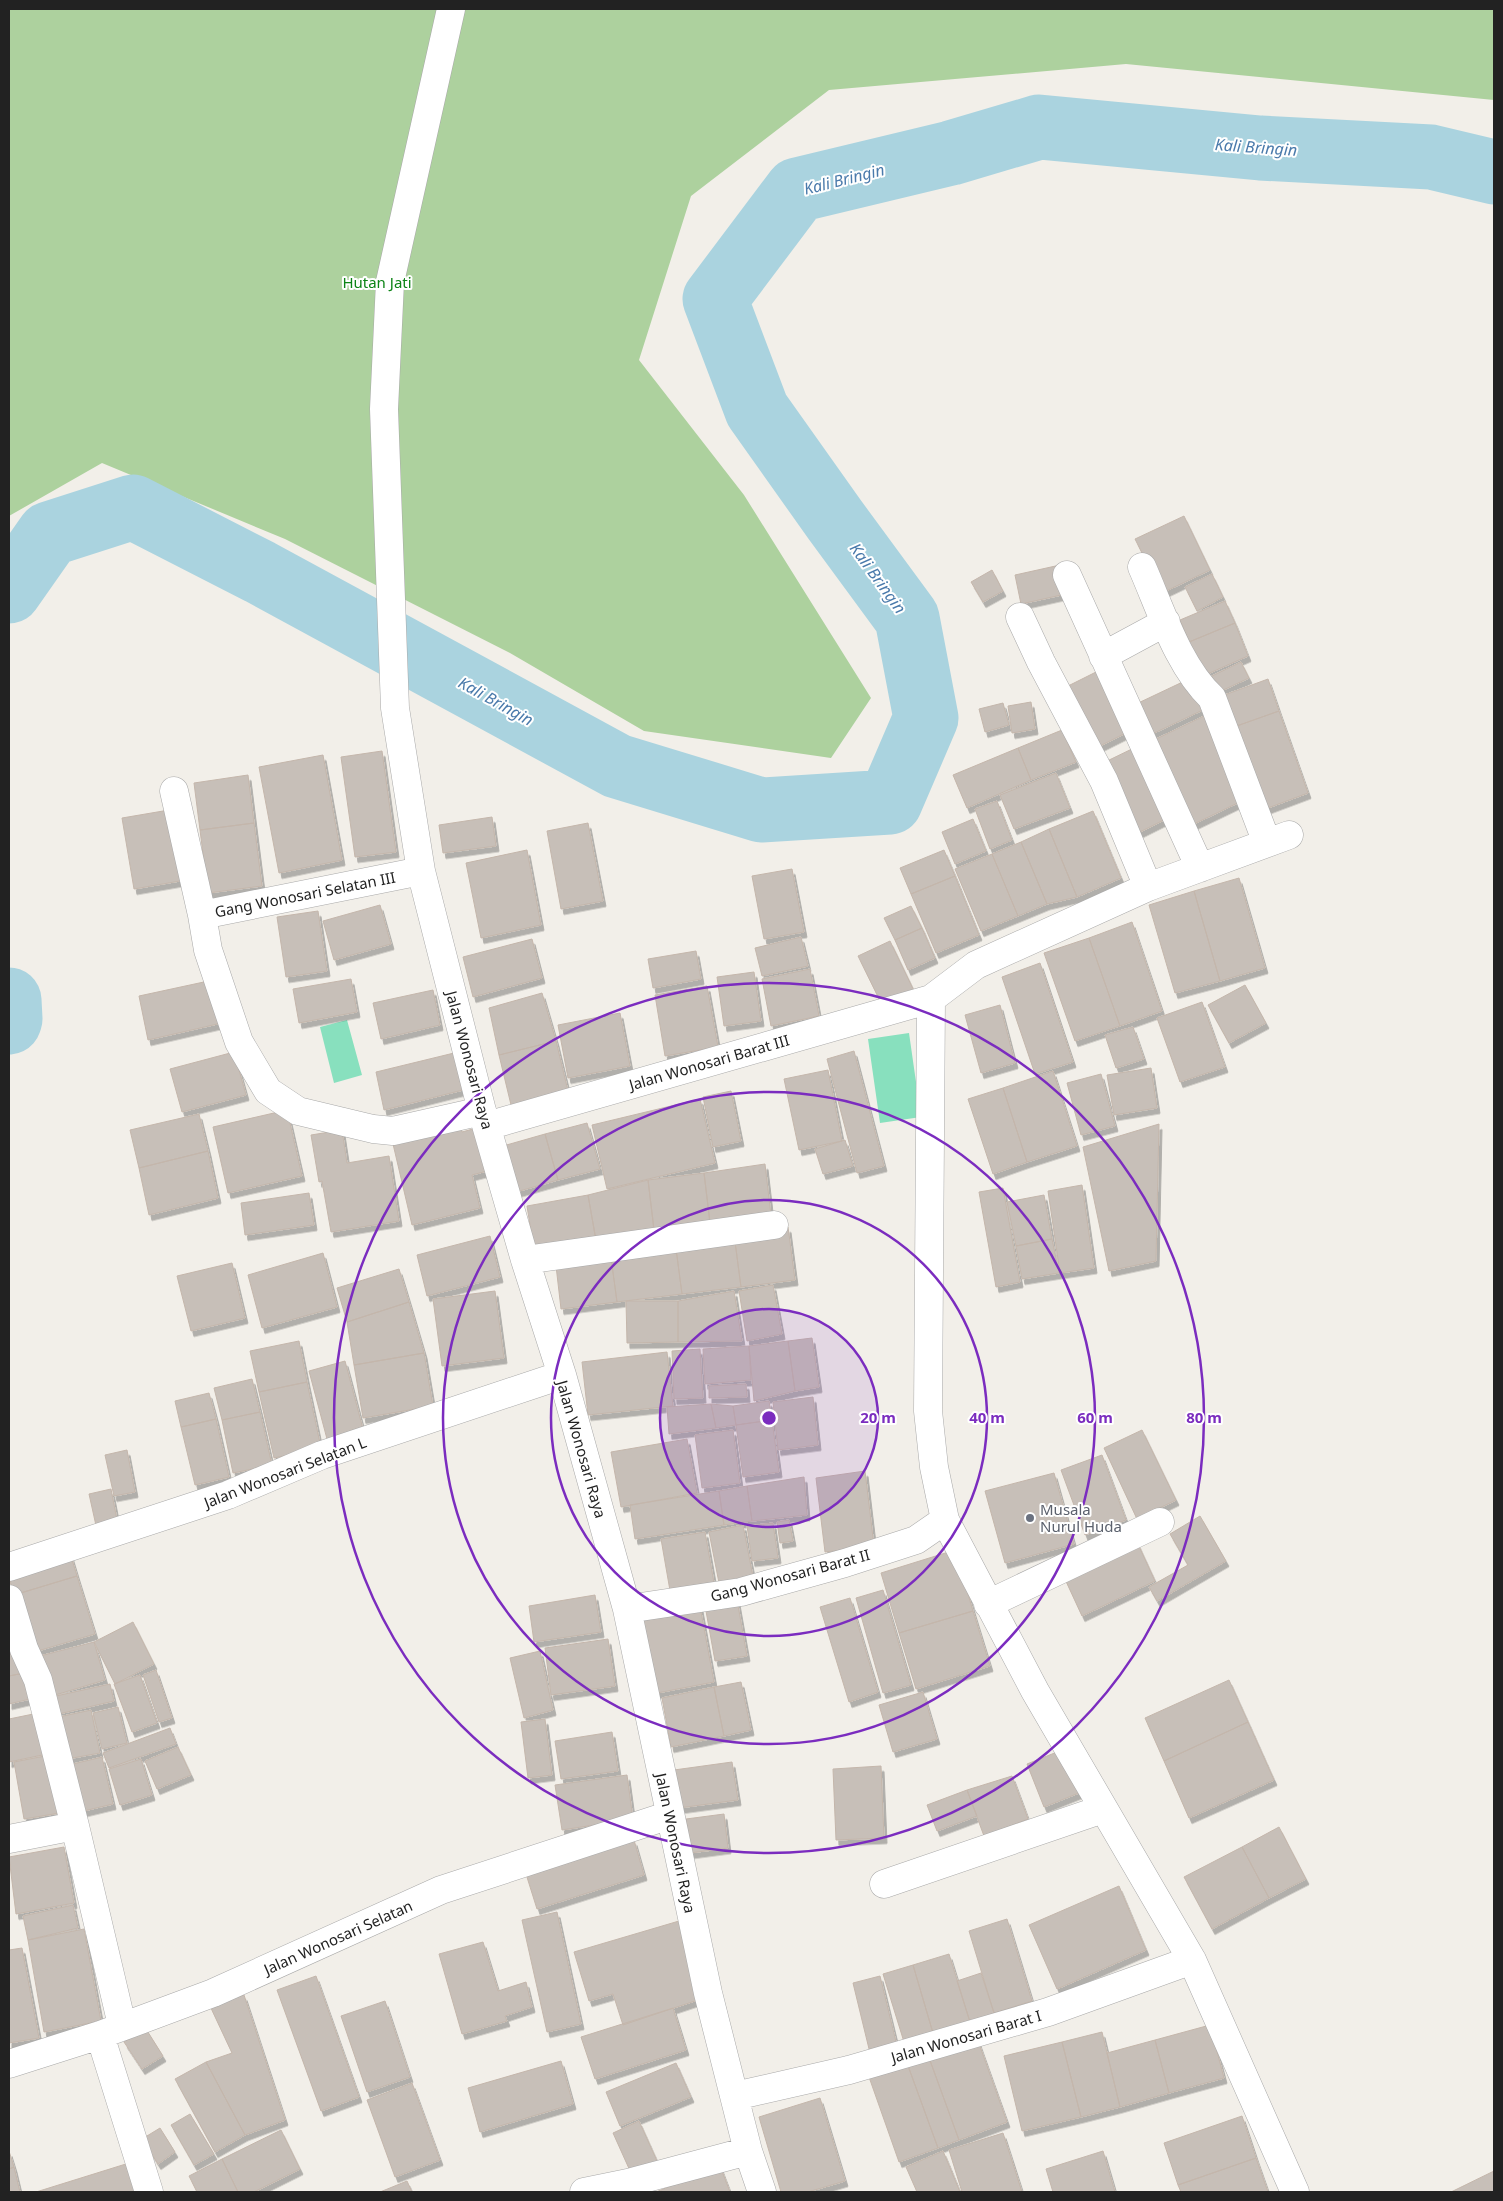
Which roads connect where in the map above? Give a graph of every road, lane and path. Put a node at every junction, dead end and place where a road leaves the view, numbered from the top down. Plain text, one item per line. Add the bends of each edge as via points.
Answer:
1 (451, 9) edge
2 (1142, 567) dead end
3 (1067, 575) dead end
4 (1020, 616) dead end
5 (1166, 622) junction
6 (1103, 656) junction
7 (174, 791) dead end
8 (1200, 868) junction
9 (421, 871) junction
10 (1148, 887) junction
11 (202, 915) junction
12 (931, 999) junction
13 (485, 1118) junction
14 (774, 1225) dead end
15 (525, 1260) junction
16 (562, 1375) junction
17 (945, 1520) junction
18 (1160, 1522) dead end
19 (9, 1567) edge
20 (9, 1599) edge
21 (988, 1604) junction
22 (627, 1609) junction
23 (1103, 1808) junction
24 (670, 1815) junction
25 (76, 1826) junction
26 (9, 1839) edge
27 (884, 1884) dead end
28 (1192, 1960) junction
29 (112, 2030) junction
30 (9, 2064) edge
31 (735, 2096) junction
32 (748, 2151) junction
33 (149, 2192) edge
34 (584, 2192) edge
35 (762, 2192) edge
36 (1295, 2192) edge

1 - 9 street, Jalan Wonosari Raya via 390,282 384,408 395,708
2 - 5 street
3 - 6 street
4 - 10 street via 1104,781
5 - 6 street
5 - 8 street via 1187,666 1212,698 1278,839
6 - 8 street
7 - 11 street
8 - 10 street
9 - 11 street, Gang Wonosari Selatan III
9 - 13 street, Jalan Wonosari Raya
10 - 12 street via 976,965
11 - 13 street, Gang Wonosari Selatan III via 208,950 239,1042 268,1091 298,1111 373,1129 393,1131
12 - 13 street, Jalan Wonosari Barat III
12 - 17 street via 928,1411 934,1467
13 - 15 street, Jalan Wonosari Raya
14 - 15 street
15 - 16 street, Jalan Wonosari Raya
16 - 19 street, Jalan Wonosari Selatan L via 322,1456 228,1495
16 - 22 street, Jalan Wonosari Raya
17 - 21 street
17 - 22 street, Gang Wonosari Barat II via 916,1540 741,1592
18 - 21 street
20 - 25 street via 24,1649 38,1680
21 - 23 street
22 - 24 street, Jalan Wonosari Raya
23 - 27 street
23 - 28 street
24 - 29 street, Jalan Wonosari Selatan via 441,1890 213,1993
24 - 31 street, Jalan Wonosari Raya via 708,1993
25 - 26 street
25 - 29 street
28 - 31 street, Jalan Wonosari Barat I via 1048,2012 849,2070
28 - 36 street
29 - 30 street, Jalan Wonosari Selatan
29 - 33 street
31 - 32 street, Jalan Wonosari Raya
32 - 34 street
32 - 35 street, Jalan Wonosari Raya

